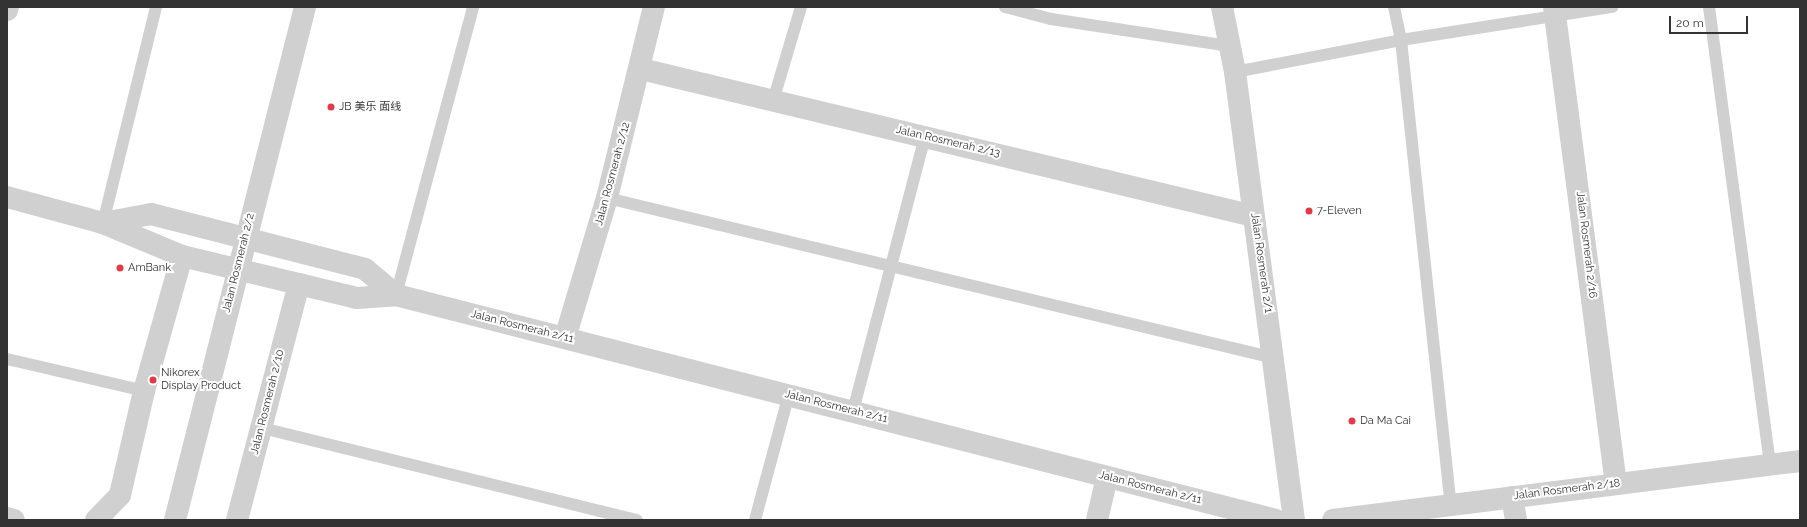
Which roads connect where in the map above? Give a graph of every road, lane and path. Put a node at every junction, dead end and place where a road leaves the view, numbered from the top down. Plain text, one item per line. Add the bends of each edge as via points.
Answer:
1 (8, 7) edge
2 (156, 7) edge
3 (305, 7) edge
4 (472, 7) edge
5 (654, 7) edge
6 (801, 7) edge
7 (1005, 7) edge
8 (1222, 7) edge
9 (1394, 7) edge
10 (1612, 7) edge
11 (1709, 7) edge
12 (7, 10) edge
13 (1555, 12) edge
14 (1401, 40) junction
15 (1230, 46) junction
16 (641, 69) junction
17 (1235, 72) junction
18 (773, 101) junction
19 (925, 137) junction
20 (7, 197) edge
21 (607, 198) junction
22 (1254, 216) junction
23 (103, 222) junction
24 (245, 238) junction
25 (182, 256) junction
26 (237, 267) junction
27 (892, 267) junction
28 (299, 284) junction
29 (396, 295) junction
30 (565, 338) junction
31 (1274, 358) junction
32 (7, 359) edge
33 (144, 391) junction
34 (789, 394) junction
35 (853, 411) junction
36 (262, 428) junction
37 (1800, 460) edge
38 (1770, 464) junction
39 (1107, 477) junction
40 (1616, 484) junction
41 (1512, 497) junction
42 (1451, 505) junction
43 (7, 518) edge
44 (1373, 518) edge
45 (14, 520) edge
46 (96, 520) edge
47 (175, 520) edge
48 (237, 520) edge
49 (637, 520) edge
50 (755, 520) edge
51 (1097, 520) edge
52 (1276, 520) edge
53 (1294, 520) edge
54 (1333, 520) edge
55 (1516, 520) edge

1 - 12 street
2 - 23 lane
3 - 24 street, Jalan Rosmerah 2/2
4 - 29 lane
5 - 16 street, Jalan Rosmerah 2/12
6 - 18 lane
7 - 15 lane via 1051,19
8 - 15 street, Jalan Rosmerah 2/1
9 - 14 lane
10 - 13 lane
11 - 38 lane
13 - 14 lane
13 - 40 street, Jalan Rosmerah 2/16
14 - 17 lane
14 - 42 lane
15 - 17 street, Jalan Rosmerah 2/1
16 - 18 street, Jalan Rosmerah 2/13
16 - 21 street, Jalan Rosmerah 2/12
17 - 22 street, Jalan Rosmerah 2/1
18 - 19 street, Jalan Rosmerah 2/13
19 - 22 street, Jalan Rosmerah 2/13
19 - 27 lane
20 - 23 street, Jalan Rosmerah 2/11
21 - 27 lane
21 - 30 street, Jalan Rosmerah 2/12
22 - 31 street, Jalan Rosmerah 2/1
23 - 24 street, Jalan Rosmerah 2/11 via 151,214
23 - 25 street, Jalan Rosmerah 2/11
24 - 26 street, Jalan Rosmerah 2/2
24 - 29 street, Jalan Rosmerah 2/11 via 365,269
25 - 26 street, Jalan Rosmerah 2/11
25 - 33 street
26 - 28 street, Jalan Rosmerah 2/11
26 - 47 street, Jalan Rosmerah 2/2
27 - 31 lane
27 - 35 lane
28 - 29 street, Jalan Rosmerah 2/11 via 357,298
28 - 36 street, Jalan Rosmerah 2/10
29 - 30 street, Jalan Rosmerah 2/11
30 - 34 street, Jalan Rosmerah 2/11
31 - 53 street, Jalan Rosmerah 2/1
32 - 33 lane
33 - 46 street via 120,495
34 - 35 street, Jalan Rosmerah 2/11
34 - 50 lane
35 - 39 street, Jalan Rosmerah 2/11
36 - 48 street, Jalan Rosmerah 2/10
36 - 49 lane
37 - 38 street, Jalan Rosmerah 2/18
38 - 40 street, Jalan Rosmerah 2/18
39 - 51 street
39 - 52 street, Jalan Rosmerah 2/11
40 - 41 street, Jalan Rosmerah 2/18
41 - 42 street, Jalan Rosmerah 2/18
41 - 55 street
42 - 44 street, Jalan Rosmerah 2/18
43 - 45 street
44 - 54 street, Jalan Rosmerah 2/18

